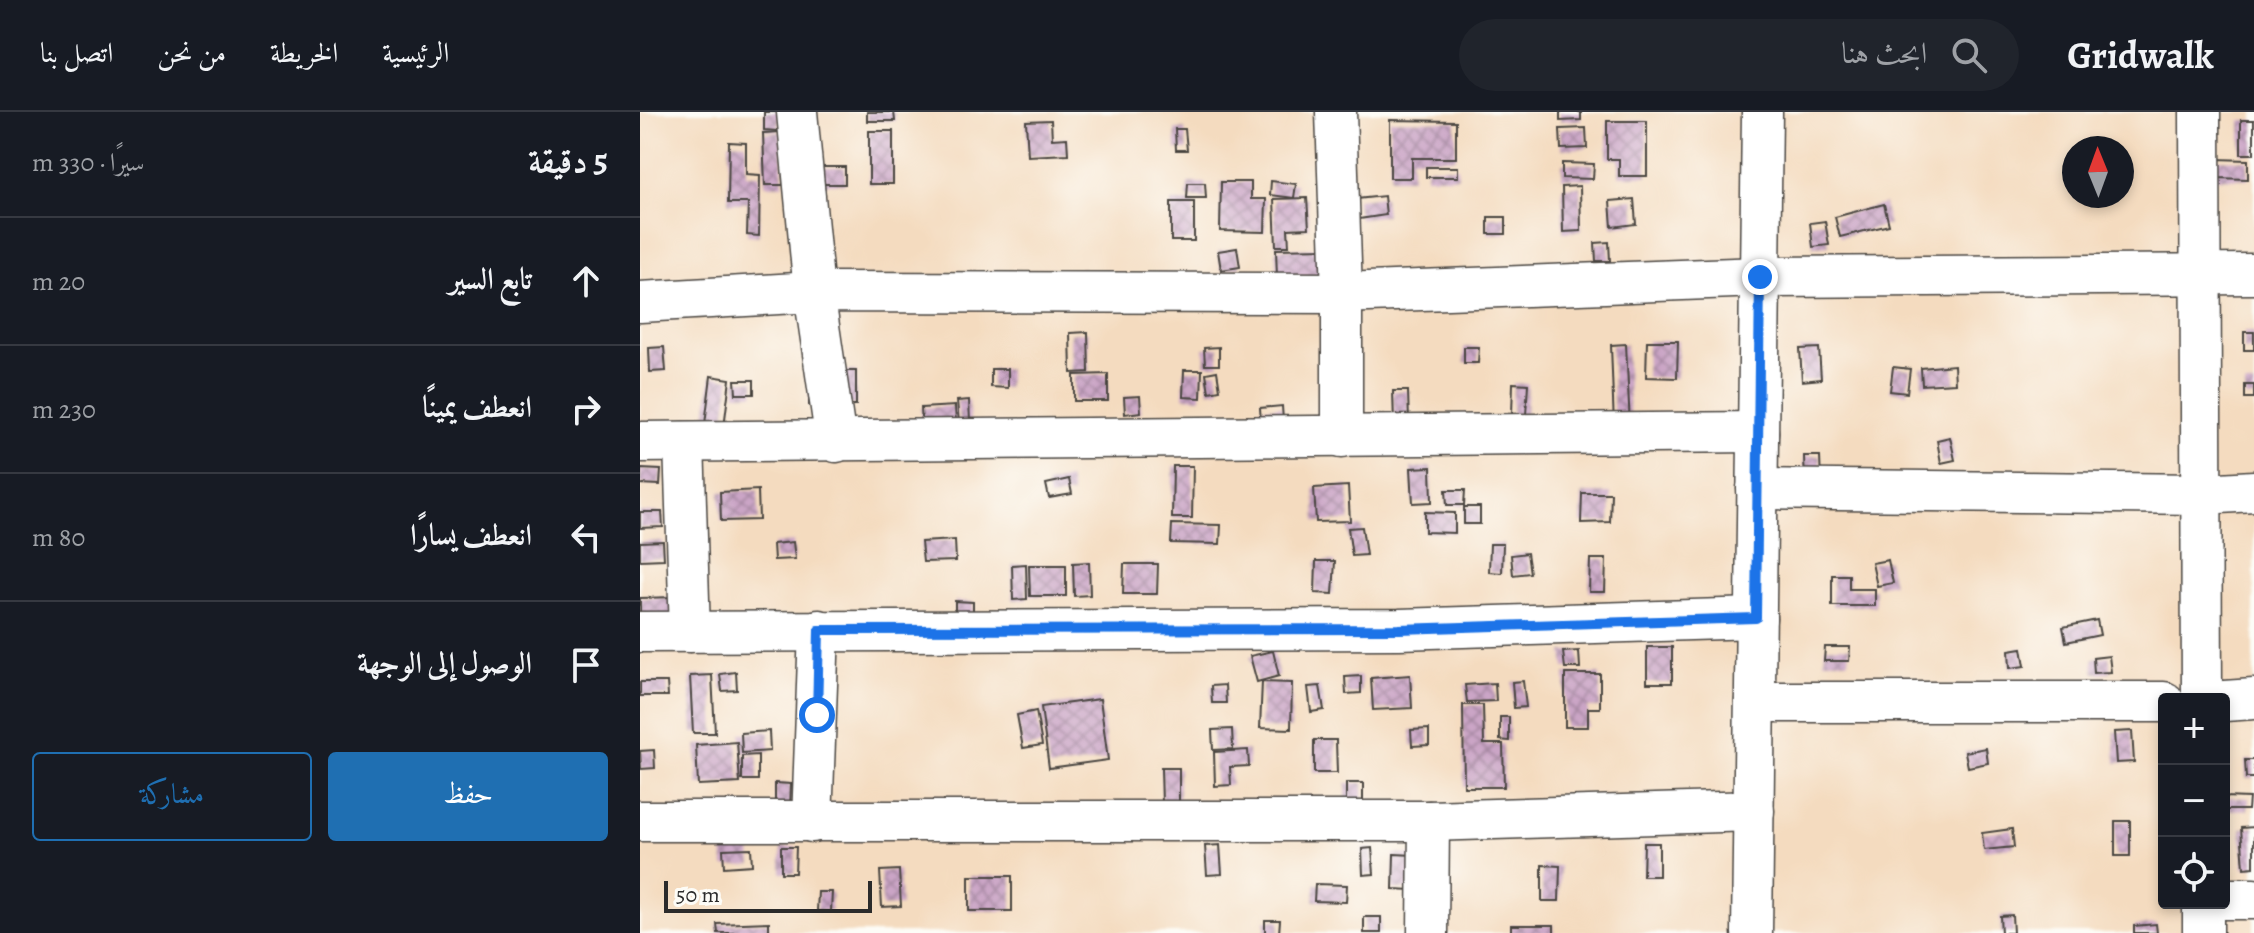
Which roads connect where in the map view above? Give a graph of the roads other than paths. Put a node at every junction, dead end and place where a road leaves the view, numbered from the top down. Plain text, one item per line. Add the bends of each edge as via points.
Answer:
1 (797, 112) edge
2 (1336, 112) edge
3 (1762, 112) edge
4 (2200, 112) edge
5 (2254, 274) edge
6 (2201, 275) junction
7 (1760, 277) junction
8 (814, 292) junction
9 (1342, 293) junction
10 (640, 302) edge
11 (1758, 432) junction
12 (1342, 437) junction
13 (640, 442) edge
14 (684, 442) junction
15 (836, 442) junction
16 (1757, 489) junction
17 (2254, 491) edge
18 (2202, 494) junction
19 (1756, 618) junction
20 (819, 630) junction
21 (640, 632) edge
22 (690, 632) junction
23 (2202, 693) edge
24 (2254, 699) edge
25 (2230, 701) edge
26 (1755, 702) junction
27 (2158, 702) edge
28 (1754, 811) junction
29 (640, 821) edge
30 (1429, 821) junction
31 (812, 822) junction
32 (2230, 899) edge
33 (2254, 899) edge
34 (2203, 909) edge
35 (1428, 933) edge
36 (1752, 933) edge
37 (2203, 933) edge

1 - 8 street
2 - 9 street
3 - 7 street
4 - 6 street
5 - 6 street
6 - 7 street
6 - 18 street
7 - 9 street
7 - 11 street
8 - 9 street
8 - 10 street
8 - 15 street
9 - 12 street
11 - 12 street
11 - 16 street
12 - 15 street
13 - 14 street
14 - 15 street
14 - 22 street
16 - 18 street
16 - 19 street
17 - 18 street
18 - 23 street
19 - 20 street via 1399,629
19 - 26 street
20 - 22 street
20 - 31 street
21 - 22 street
24 - 25 street
26 - 27 street
26 - 28 street
28 - 30 street
28 - 36 street
29 - 31 street
30 - 31 street
30 - 35 street
32 - 33 street
34 - 37 street

